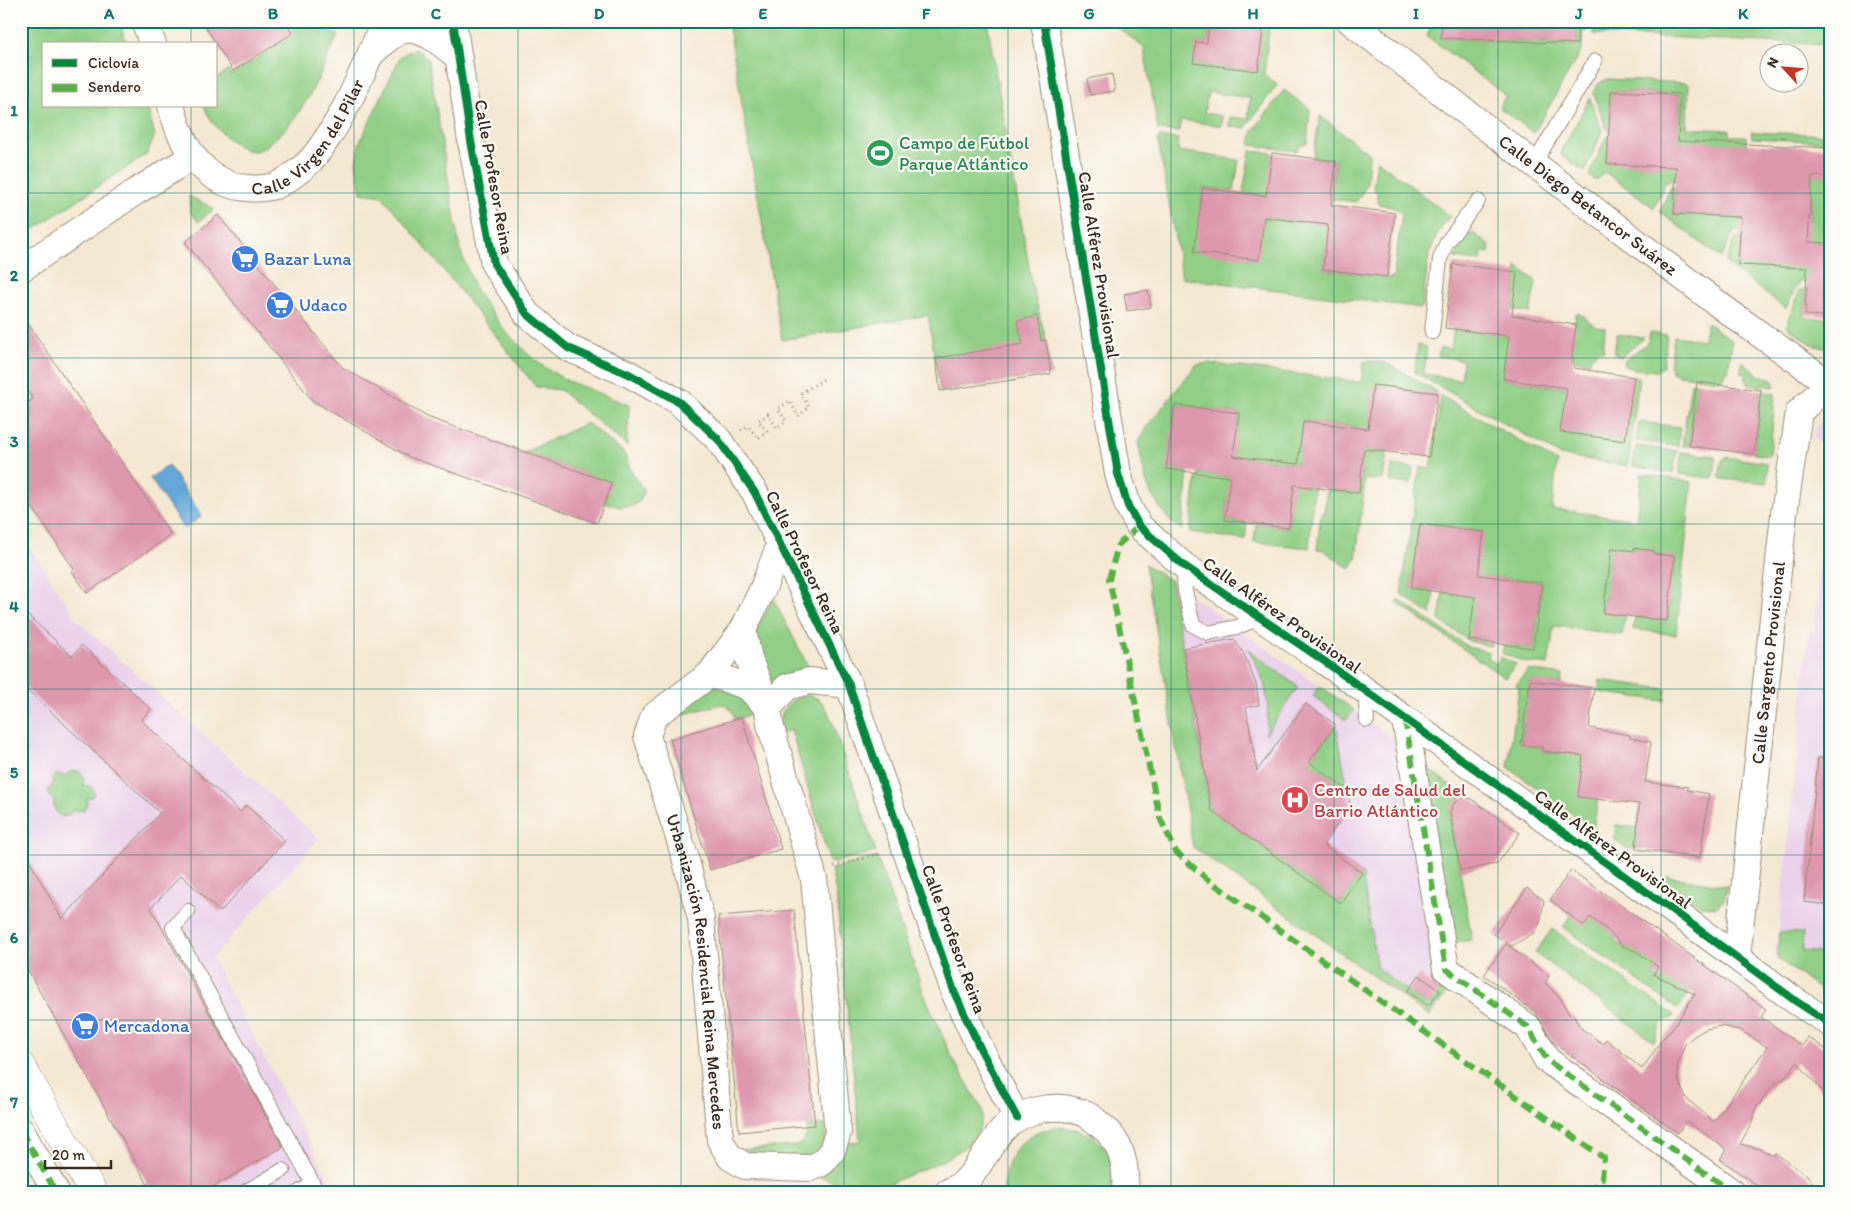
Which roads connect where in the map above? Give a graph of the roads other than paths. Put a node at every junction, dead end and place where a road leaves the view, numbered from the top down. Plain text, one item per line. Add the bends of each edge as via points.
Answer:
1 (144, 21) edge
2 (385, 21) edge
3 (453, 21) edge
4 (1044, 21) edge
5 (1350, 21) edge
6 (152, 42) edge
7 (369, 56) junction
8 (459, 58) junction
9 (1595, 61) dead end
10 (172, 108) edge
11 (192, 157) junction
12 (1534, 164) junction
13 (1478, 201) dead end
14 (21, 269) edge
15 (1432, 332) dead end
16 (1830, 383) edge
17 (780, 544) junction
18 (1183, 565) junction
19 (1261, 618) junction
20 (743, 630) junction
21 (709, 675) junction
22 (849, 685) junction
23 (1365, 690) junction
24 (768, 708) junction
25 (1405, 719) junction
26 (1367, 720) dead end
27 (188, 911) dead end
28 (1737, 957) junction
29 (1831, 1024) edge
30 (21, 1066) edge
31 (1017, 1118) junction
32 (21, 1131) edge
33 (989, 1151) junction
34 (283, 1170) dead end
35 (56, 1192) edge
36 (93, 1192) edge
37 (245, 1192) edge
38 (299, 1192) edge
39 (948, 1192) edge
40 (984, 1192) edge
41 (1125, 1192) edge
42 (1732, 1192) edge

1 - 6 street
2 - 7 street, Calle Virgen del Pilar
3 - 8 street, Calle Profesor Reina
4 - 18 street, Calle Alférez Provisional via 1118,474 1128,506 1139,526
5 - 12 street, Calle Diego Betancor Suárez
7 - 8 street via 386,40 404,30 421,32
7 - 11 street, Calle Virgen del Pilar via 340,116 311,160 275,186 247,189 234,186 207,172
8 - 17 street, Calle Profesor Reina via 494,264 526,314 568,348 628,374 679,402 718,439 755,493
9 - 12 lane
10 - 11 street, Calle Virgen del Pilar
11 - 14 street
12 - 16 street, Calle Diego Betancor Suárez via 1726,310
13 - 15 lane via 1447,242 1440,259
16 - 28 street, Calle Sargento Provisional via 1799,412 1784,514
17 - 20 street, Urbanización Residencial Reina Mercedes
17 - 22 street, Calle Profesor Reina
18 - 19 street, Calle Alférez Provisional
18 - 19 lane via 1184,592 1193,625 1208,633
19 - 23 street, Calle Alférez Provisional
20 - 21 street, Urbanización Residencial Reina Mercedes
20 - 24 street, Urbanización Residencial Reina Mercedes via 749,659
21 - 24 street via 748,687
21 - 24 street, Urbanización Residencial Reina Mercedes via 654,716 647,736 701,919 720,1140 730,1157 744,1166 810,1168 822,1163 832,1151 838,1132 814,879
22 - 24 street via 809,681 786,687
22 - 31 street, Calle Profesor Reina via 954,994
23 - 25 street, Calle Alférez Provisional
23 - 26 lane
25 - 28 street, Calle Alférez Provisional
25 - 42 street via 1446,969 1528,1027 1547,1060
27 - 38 lane via 173,928 313,1184
28 - 29 street, Calle Alférez Provisional
30 - 36 street
31 - 33 street via 1000,1132
31 - 41 street via 1040,1109 1064,1108 1087,1115 1107,1130 1120,1150 1127,1174
32 - 35 street
33 - 39 street via 962,1184
33 - 40 street via 983,1171
34 - 37 lane

